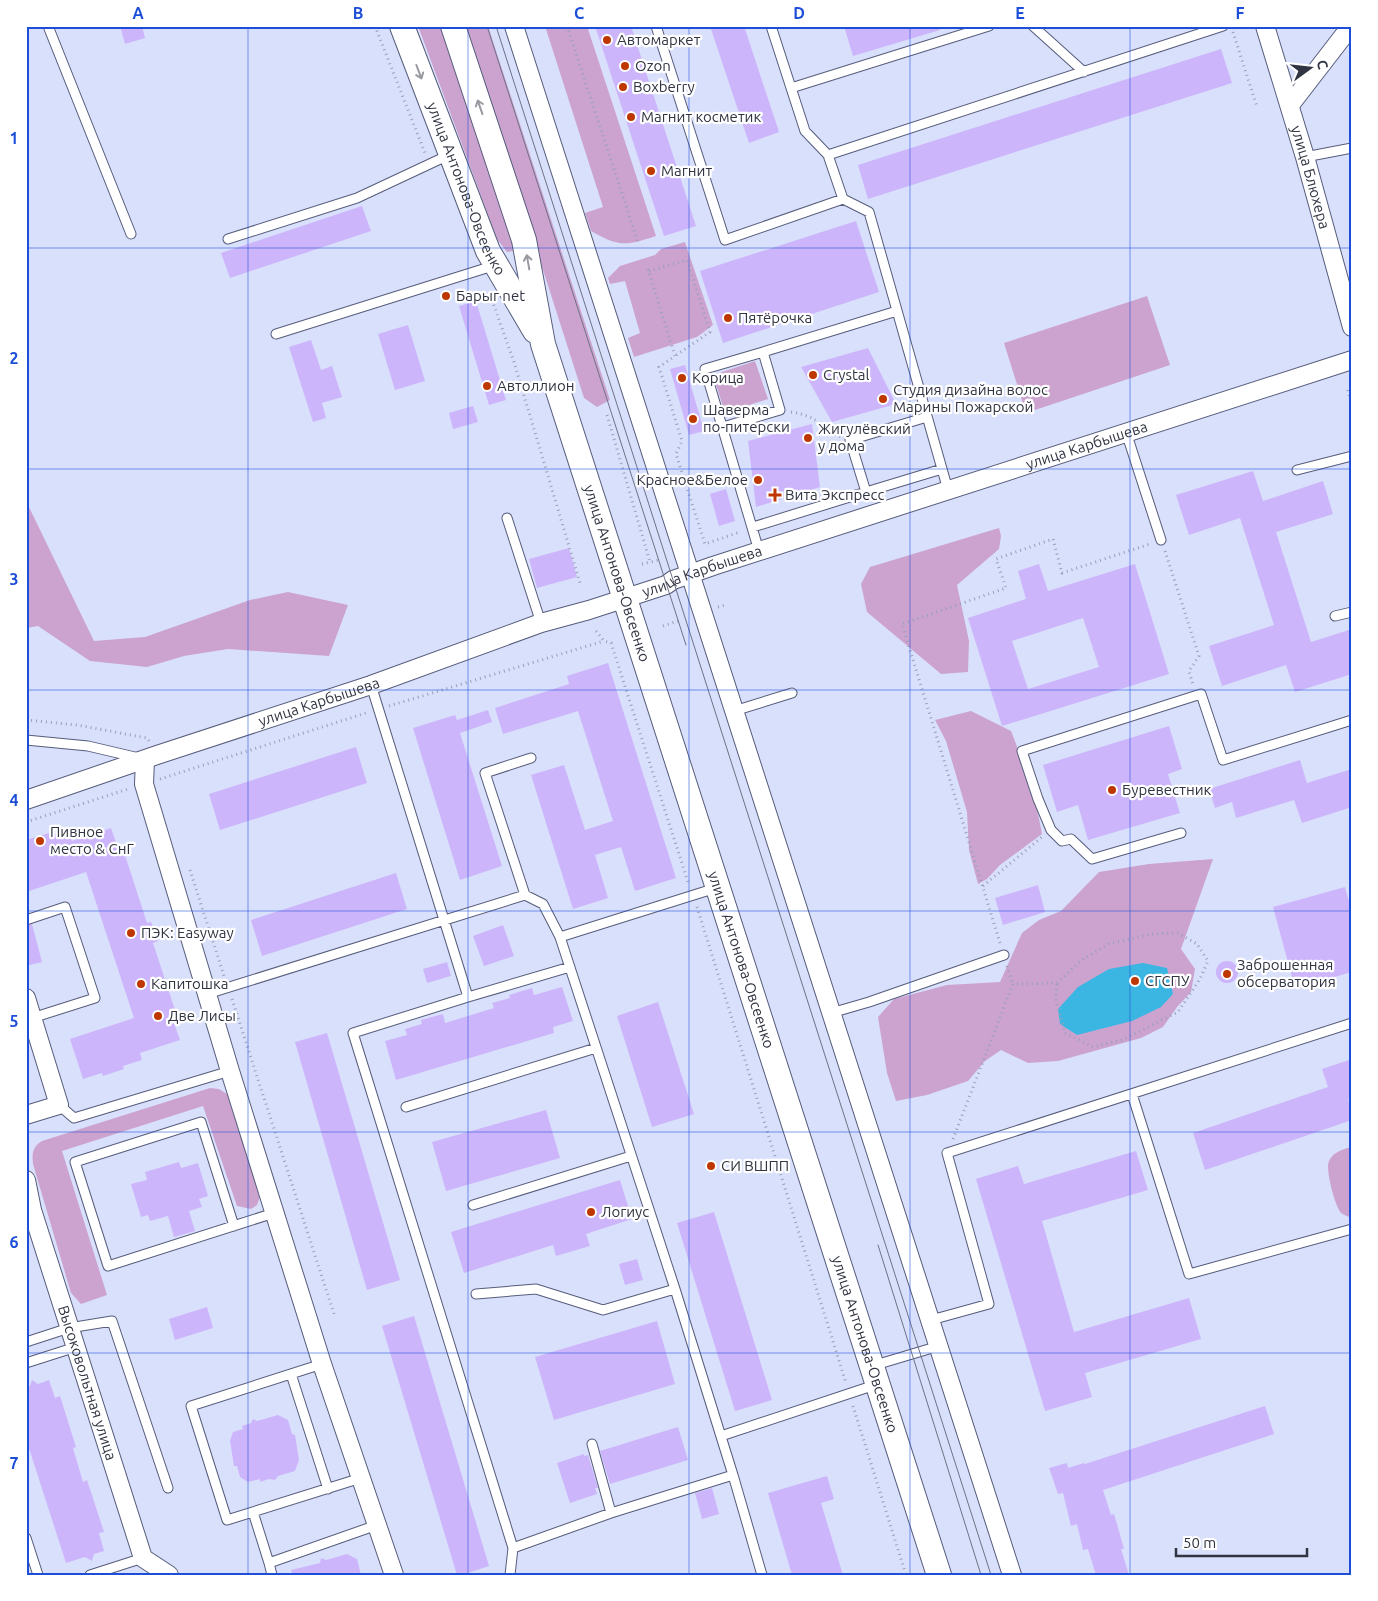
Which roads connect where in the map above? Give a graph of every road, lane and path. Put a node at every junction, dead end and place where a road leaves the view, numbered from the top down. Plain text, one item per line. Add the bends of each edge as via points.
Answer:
1 (48, 26) edge
2 (375, 26) edge
3 (402, 26) edge
4 (453, 26) edge
5 (514, 26) edge
6 (567, 26) edge
7 (656, 26) edge
8 (771, 26) edge
9 (989, 26) edge
10 (1033, 26) edge
11 (1223, 26) edge
12 (1232, 26) edge
13 (1265, 26) edge
14 (1351, 26) edge
15 (1084, 72) junction
16 (791, 88) junction
17 (1290, 106) junction
18 (1257, 107) dead end
19 (1352, 148) edge
20 (451, 154) junction
21 (828, 155) junction
22 (1305, 157) junction
23 (429, 164) junction
24 (843, 200) junction
25 (131, 234) dead end
26 (228, 239) dead end
27 (638, 242) dead end
28 (488, 267) junction
29 (897, 311) junction
30 (1352, 327) edge
31 (276, 334) dead end
32 (543, 344) junction
33 (763, 352) junction
34 (675, 356) junction
35 (1352, 360) edge
36 (1348, 390) dead end
37 (1352, 408) edge
38 (780, 410) junction
39 (607, 415) dead end
40 (927, 417) junction
41 (723, 427) junction
42 (1126, 432) junction
43 (850, 440) junction
44 (1352, 456) edge
45 (942, 469) junction
46 (1297, 470) dead end
47 (948, 490) junction
48 (866, 492) junction
49 (507, 518) dead end
50 (752, 527) junction
51 (1161, 540) junction
52 (759, 551) junction
53 (658, 560) dead end
54 (650, 562) junction
55 (642, 564) dead end
56 (690, 574) junction
57 (580, 583) dead end
58 (625, 598) junction
59 (725, 605) dead end
60 (717, 608) dead end
61 (1352, 612) edge
62 (1335, 616) dead end
63 (678, 621) dead end
64 (541, 623) junction
65 (663, 626) dead end
66 (596, 631) dead end
67 (604, 641) junction
68 (371, 685) junction
69 (792, 693) dead end
70 (1196, 695) junction
71 (379, 709) junction
72 (734, 711) junction
73 (1352, 720) edge
74 (26, 740) edge
75 (531, 758) dead end
76 (145, 760) junction
77 (144, 784) junction
78 (26, 800) edge
79 (26, 822) edge
80 (1051, 830) junction
81 (1181, 832) dead end
82 (983, 886) junction
83 (717, 888) junction
84 (524, 895) junction
85 (693, 895) junction
86 (26, 920) edge
87 (444, 920) junction
88 (560, 937) junction
89 (1004, 955) junction
90 (570, 967) junction
91 (1057, 983) junction
92 (1013, 984) junction
93 (207, 994) junction
94 (468, 997) junction
95 (26, 998) edge
96 (831, 1013) junction
97 (32, 1018) junction
98 (1352, 1023) edge
99 (596, 1048) junction
100 (230, 1072) junction
101 (1132, 1094) junction
102 (59, 1105) junction
103 (406, 1106) dead end
104 (26, 1115) edge
105 (948, 1153) junction
106 (631, 1156) junction
107 (26, 1180) edge
108 (473, 1205) dead end
109 (29, 1210) edge
110 (274, 1213) junction
111 (234, 1226) junction
112 (1352, 1229) edge
113 (675, 1289) junction
114 (476, 1294) dead end
115 (931, 1320) junction
116 (70, 1328) junction
117 (26, 1342) edge
118 (939, 1346) junction
119 (76, 1347) junction
120 (26, 1363) edge
121 (322, 1364) junction
122 (291, 1374) junction
123 (875, 1375) junction
124 (849, 1394) junction
125 (721, 1436) junction
126 (592, 1444) dead end
127 (733, 1475) junction
128 (361, 1478) junction
129 (168, 1488) dead end
130 (328, 1488) junction
131 (253, 1512) junction
132 (611, 1513) junction
133 (377, 1525) junction
134 (26, 1538) edge
135 (513, 1548) junction
136 (143, 1558) junction
137 (269, 1563) junction
138 (38, 1575) edge
139 (90, 1575) edge
140 (169, 1575) edge
141 (272, 1575) edge
142 (394, 1575) edge
143 (510, 1575) edge
144 (762, 1575) edge
145 (906, 1575) edge
146 (939, 1575) edge
147 (1012, 1575) edge

1 - 25 lane
2 - 23 path
3 -> 20 main road, улица Антонова-Овсеенко
32 -> 4 main road, улица Антонова-Овсеенко via 524,240
5 - 56 street
6 - 27 path
7 - 24 lane via 725,240
8 - 16 lane
9 - 16 lane
10 - 15 lane
11 - 15 lane
12 - 18 path
13 - 17 street, улица Блюхера
14 - 17 street
15 - 21 lane
16 - 21 lane via 805,131
17 - 22 street, улица Блюхера
19 - 22 lane
20 - 23 lane
20 - 28 main road, улица Антонова-Овсеенко via 488,251
21 - 24 lane
22 - 30 street, улица Блюхера
23 - 26 lane via 357,198
24 - 29 lane via 869,212
28 - 31 lane
28 - 32 main road, улица Антонова-Овсеенко
28 - 57 path
29 - 33 lane
29 - 40 lane
32 - 58 main road, улица Антонова-Овсеенко
33 - 38 lane
33 - 41 lane via 705,369
34 - 34 path via 648,270 686,260 710,332
34 - 50 path via 659,367 682,441 676,454 705,544
35 - 42 street, улица Карбышева
36 - 37 path
38 - 41 lane
38 - 43 path via 802,413
39 - 54 path
40 - 43 lane
40 - 45 lane
41 - 50 lane
42 - 47 street, улица Карбышева
42 - 51 lane
43 - 48 lane
44 - 46 lane
45 - 47 lane
45 - 48 lane
47 - 52 street, улица Карбышева
48 - 50 lane
49 - 64 lane
50 - 52 lane
51 - 70 path via 1199,656 1189,671
51 - 82 path via 1062,573 1053,540 996,559 1006,588 902,624
52 - 56 street, улица Карбышева
53 - 54 path
54 - 55 path
56 - 58 street, улица Карбышева
56 - 72 street
58 - 64 street, улица Карбышева
58 - 83 main road, улица Антонова-Овсеенко
59 - 60 path
61 - 62 lane
63 - 65 path
64 - 68 street, улица Карбышева
66 - 67 path
67 - 71 path
67 - 85 path via 611,643
68 - 71 lane
68 - 76 street, улица Карбышева
69 - 72 lane
70 - 73 lane via 1202,694 1223,760
70 - 80 lane via 1022,752
71 - 77 path
71 - 87 lane
72 - 96 street
74 - 76 lane via 88,746
75 - 84 lane via 485,773
76 - 77 street
76 - 78 street, улица Карбышева
77 - 79 path
77 - 93 street
80 - 81 lane via 1062,841 1071,839 1092,859
80 - 82 path
82 - 89 path
83 - 85 lane
83 - 123 main road, улица Антонова-Овсеенко
84 - 87 lane
84 - 88 lane via 543,904
85 - 88 lane
85 - 124 path
86 - 97 lane via 65,907 96,998
87 - 93 lane
87 - 94 lane
88 - 90 lane
89 - 92 path
89 - 96 lane
90 - 94 lane
90 - 99 lane
91 - 91 path via 1082,959 1109,944 1151,934 1178,934 1198,944 1208,961 1178,1012 1122,1040 1093,1047 1066,1034 1056,1000
91 - 92 path
92 - 105 path
93 - 100 street
94 - 135 lane via 354,1033
95 - 97 street
96 - 115 street
97 - 102 street
98 - 101 lane
99 - 103 lane
99 - 106 lane
100 - 102 lane via 74,1118
100 - 110 street
101 - 105 lane
101 - 112 lane via 1189,1274
102 - 104 street
105 - 115 lane via 989,1304
106 - 108 lane
106 - 113 lane
107 - 109 street, Высоковольтная улица
109 - 116 street, Высоковольтная улица
110 - 111 lane
110 - 121 street
111 - 111 lane via 108,1266 75,1162 201,1122
113 - 114 lane via 603,1310 536,1289
113 - 125 lane
115 - 118 street
116 - 117 lane
116 - 119 street, Высоковольтная улица
116 - 129 lane via 112,1321
118 - 123 lane
118 - 147 street
119 - 120 lane
119 - 136 street, Высоковольтная улица
121 - 122 lane
121 - 128 street
122 - 130 lane
122 - 131 lane via 191,1406 227,1520
123 - 124 lane
123 - 146 main road, улица Антонова-Овсеенко
124 - 125 lane
124 - 145 path
125 - 127 lane
126 - 132 lane
127 - 132 lane
127 - 144 lane
128 - 130 lane
128 - 133 street
130 - 131 lane
131 - 137 lane
132 - 135 lane
133 - 137 lane
133 - 142 street
134 - 138 lane
135 - 143 lane
136 - 139 lane
136 - 140 street
137 - 141 lane

